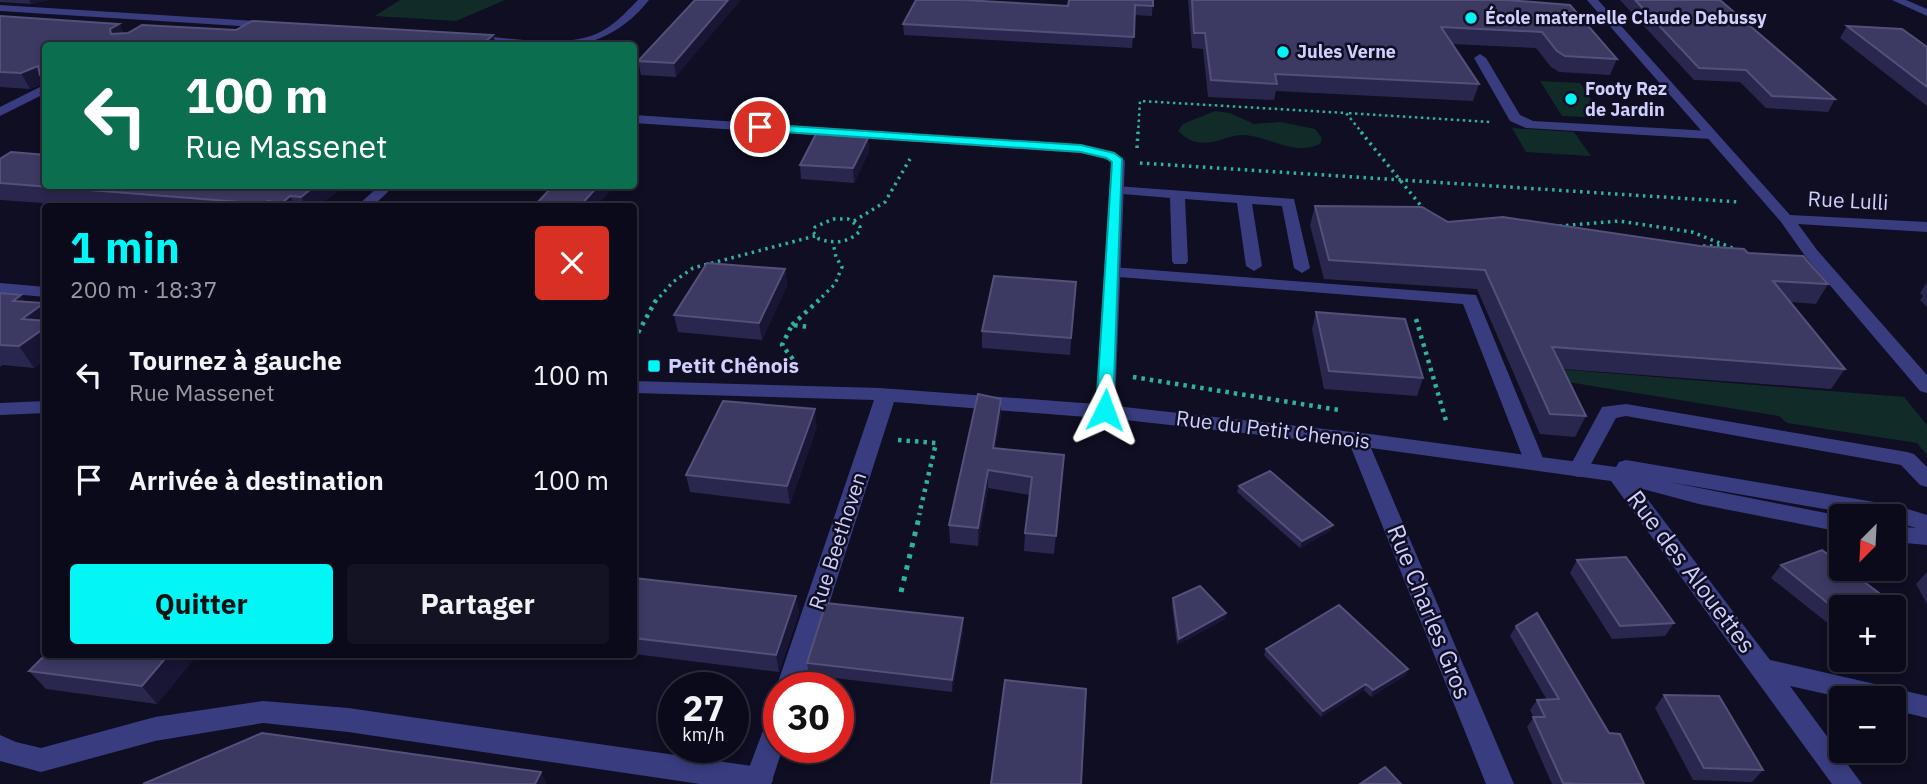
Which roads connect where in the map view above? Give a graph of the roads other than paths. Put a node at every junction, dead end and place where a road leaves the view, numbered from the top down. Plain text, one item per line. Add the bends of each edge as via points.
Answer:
1 (645, 0) edge
2 (1592, 0) edge
3 (1897, 0) edge
4 (1919, 0) edge
5 (1927, 3) edge
6 (0, 9) edge
7 (1927, 13) edge
8 (170, 19) junction
9 (285, 26) edge
10 (149, 33) edge
11 (453, 37) edge
12 (520, 42) edge
13 (563, 42) edge
14 (1480, 58) dead end
15 (42, 90) edge
16 (0, 111) edge
17 (637, 119) edge
18 (1711, 135) junction
19 (384, 189) dead end
20 (1116, 190) junction
21 (1177, 194) junction
22 (1244, 199) junction
23 (368, 203) edge
24 (1786, 219) junction
25 (1927, 227) edge
26 (1180, 261) dead end
27 (1254, 266) dead end
28 (1302, 268) dead end
29 (1112, 272) junction
30 (0, 288) edge
31 (42, 292) edge
32 (637, 387) edge
33 (1927, 387) edge
34 (886, 395) junction
35 (42, 407) edge
36 (0, 409) edge
37 (1105, 410) junction
38 (1358, 440) junction
39 (1535, 463) junction
40 (1578, 470) junction
41 (1618, 475) junction
42 (1927, 480) edge
43 (1829, 522) edge
44 (1927, 523) edge
45 (1906, 535) edge
46 (1927, 537) edge
47 (1764, 669) junction
48 (794, 672) edge
49 (1837, 686) edge
50 (1906, 702) edge
51 (1927, 706) edge
52 (0, 747) edge
53 (764, 763) edge
54 (758, 782) edge
55 (1500, 784) edge
56 (1848, 784) edge

1 - 13 street via 612,31
2 - 18 street, Rue Lulli
3 - 7 street
4 - 5 street
6 - 8 street
8 - 9 street
8 - 10 street
11 - 12 street
14 - 18 street via 1515,118 1531,125
15 - 16 street
17 - 20 street via 1081,149 1118,161
18 - 24 street, Rue Lulli
19 - 23 street
20 - 21 street
20 - 29 street
21 - 22 street
21 - 26 street
22 - 27 street
22 - 28 street via 1289,202
24 - 25 street, Rue Lulli
24 - 33 street
29 - 37 street
29 - 39 street via 1469,299
30 - 31 street
32 - 34 street, Rue du Petit Chenois
34 - 37 street, Rue du Petit Chenois
34 - 48 street, Rue Beethoven
35 - 36 street
37 - 38 street, Rue du Petit Chenois
38 - 39 street, Rue du Petit Chenois
38 - 55 street, Rue Charles Gros
39 - 40 street, Rue du Petit Chenois
40 - 41 street, Rue du Petit Chenois
40 - 42 street via 1609,412 1626,410 1908,459
41 - 43 street, Rue du Petit Chenois
41 - 44 street, Rue du Petit Chenois via 1628,466
41 - 47 street, Rue des Alouettes
45 - 46 street
47 - 49 street, Rue des Alouettes
47 - 56 street, Rue des Alouettes
50 - 51 street, Rue des Alouettes
52 - 54 street via 41,760 155,729 263,712 348,720
53 - 54 street

